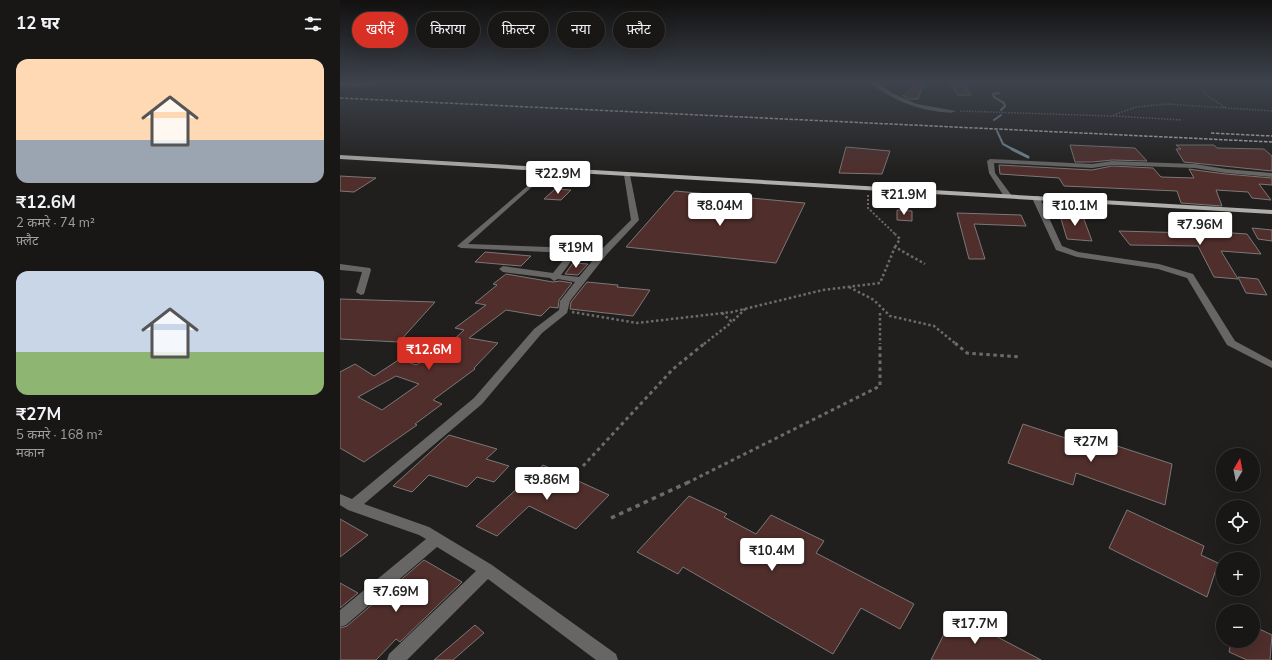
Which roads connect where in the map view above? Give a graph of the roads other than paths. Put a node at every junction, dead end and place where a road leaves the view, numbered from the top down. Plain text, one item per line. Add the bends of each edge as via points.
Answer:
1 (932, 113) edge
2 (946, 113) edge
3 (340, 157) edge
4 (627, 175) junction
5 (1272, 175) edge
6 (531, 186) dead end
7 (1008, 196) junction
8 (1036, 198) junction
9 (1272, 212) edge
10 (574, 251) junction
11 (604, 252) junction
12 (340, 267) edge
13 (503, 269) dead end
14 (554, 278) junction
15 (581, 280) junction
16 (361, 292) dead end
17 (1272, 364) edge
18 (346, 503) edge
19 (436, 539) junction
20 (487, 570) junction
21 (340, 620) edge
22 (395, 660) edge
23 (610, 660) edge

1 - 2 street via 937,115
3 - 4 main road
4 - 7 main road
4 - 11 street via 635,220
5 - 7 street via 1178,165 1112,162 1092,166 990,161 992,174
6 - 10 street via 461,246
7 - 8 main road
8 - 9 main road
8 - 17 street via 1059,248 1077,254 1190,276 1231,343
10 - 11 street
10 - 14 street
11 - 15 street
12 - 16 street via 366,270
13 - 14 street
14 - 15 street
15 - 18 street via 565,301 564,311 538,331 478,401
18 - 19 street via 424,532
19 - 20 street
19 - 21 street
20 - 22 street
20 - 23 street

